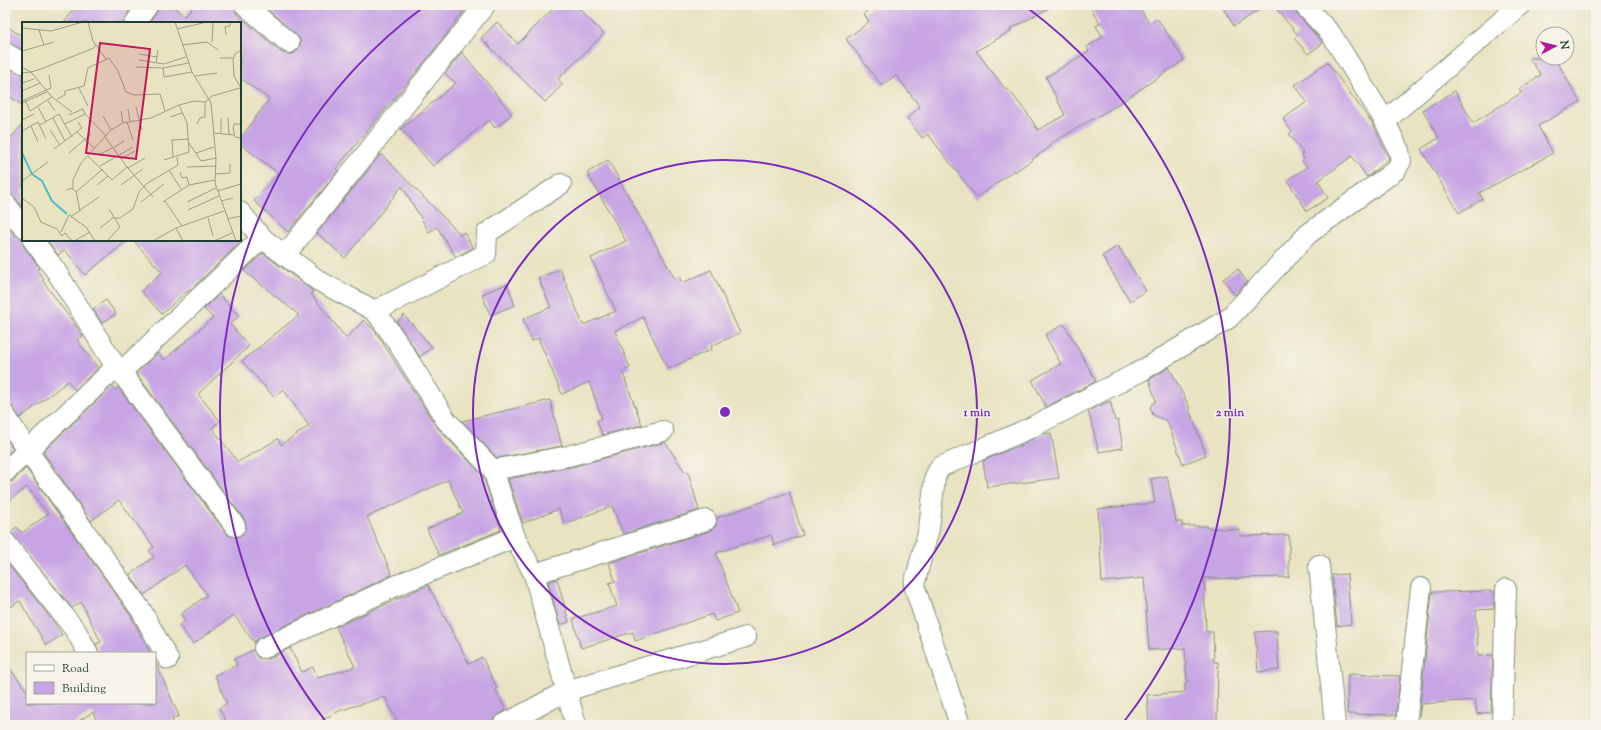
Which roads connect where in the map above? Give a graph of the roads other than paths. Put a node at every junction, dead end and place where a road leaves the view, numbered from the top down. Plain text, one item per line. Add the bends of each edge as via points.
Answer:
1 (148, 5) edge
2 (245, 5) edge
3 (485, 5) edge
4 (1304, 5) edge
5 (1520, 5) edge
6 (136, 22) edge
7 (289, 43) dead end
8 (5, 53) edge
9 (22, 62) edge
10 (1385, 121) junction
11 (561, 184) dead end
12 (241, 213) edge
13 (262, 238) junction
14 (34, 241) edge
15 (285, 255) junction
16 (375, 312) junction
17 (118, 370) junction
18 (5, 415) edge
19 (663, 431) dead end
20 (27, 450) junction
21 (493, 470) junction
22 (5, 472) edge
23 (706, 520) dead end
24 (235, 526) dead end
25 (516, 537) junction
26 (5, 542) edge
27 (1319, 565) dead end
28 (534, 574) junction
29 (1420, 588) dead end
30 (1506, 589) dead end
31 (746, 637) dead end
32 (264, 648) dead end
33 (87, 652) edge
34 (168, 659) dead end
35 (566, 691) junction
36 (503, 725) edge
37 (576, 725) edge
38 (960, 725) edge
39 (1335, 725) edge
40 (1406, 725) edge
41 (1502, 725) edge

1 - 6 street
2 - 7 street
3 - 15 street
4 - 10 street via 1331,34
5 - 10 street
8 - 9 street
10 - 38 street via 1399,151 1401,161 1396,170 1308,234 1229,318 1141,371 1030,428 940,467 935,477 929,529 914,585
11 - 16 street via 486,233 486,254
12 - 13 street
13 - 15 street
13 - 17 street
14 - 17 street via 56,271
15 - 16 street via 319,281
16 - 21 street via 396,340 446,420
17 - 20 street
17 - 24 street
18 - 20 street
19 - 21 street via 568,456
20 - 22 street
20 - 34 street via 141,610
21 - 25 street
23 - 28 street
25 - 28 street
25 - 32 street via 402,583
26 - 33 street via 76,630
27 - 39 street
28 - 35 street
29 - 40 street
30 - 41 street
31 - 35 street
35 - 36 street
35 - 37 street

